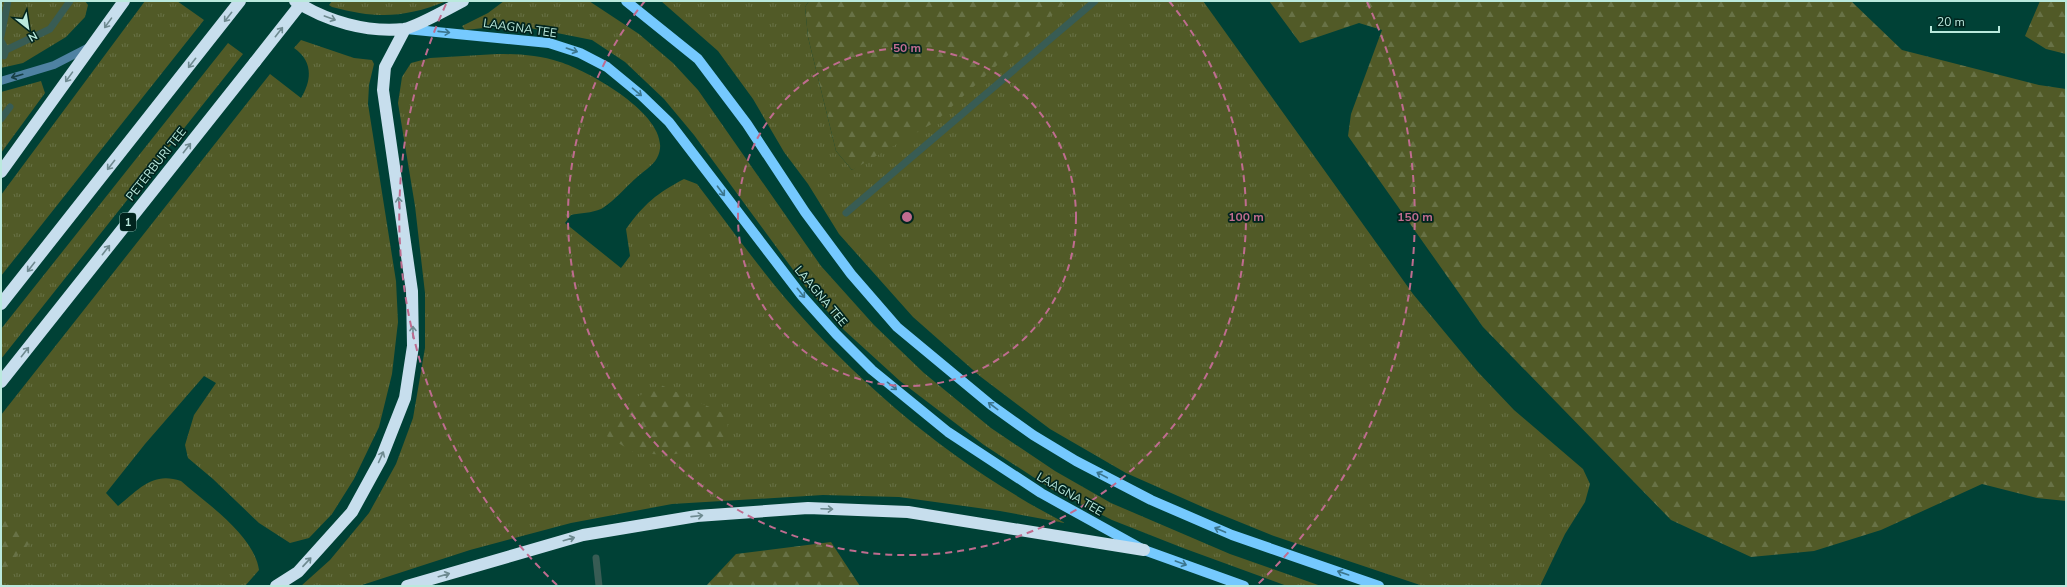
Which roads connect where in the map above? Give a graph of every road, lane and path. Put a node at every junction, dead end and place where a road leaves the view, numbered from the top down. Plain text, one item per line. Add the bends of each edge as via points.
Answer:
1 (124, 1) edge
2 (240, 1) edge
3 (295, 1) edge
4 (303, 1) edge
5 (463, 1) edge
6 (626, 1) edge
7 (405, 29) junction
8 (92, 46) junction
9 (1, 81) edge
10 (1, 172) edge
11 (1, 304) edge
12 (1, 382) edge
13 (1144, 550) junction
14 (276, 586) edge
15 (407, 586) edge
16 (1244, 586) edge
17 (1379, 586) edge

1 -> 8 highway
2 -> 11 highway
3 -> 7 highway via 310,10 356,27
12 -> 4 highway, PETERBURI TEE / 1, bridge
5 - 7 highway
17 -> 6 main road via 1232,535 1151,500 1033,435 991,404 897,327 851,274 809,219 747,124 698,59
7 -> 13 main road, LAAGNA TEE via 549,42 580,53 607,68 669,122 802,296 872,370 948,432 1041,493
14 -> 7 highway via 298,572 352,512 380,459 406,398 413,346 412,291 383,90 385,68
8 -> 9 street via 54,65
8 -> 10 highway
15 -> 13 highway via 583,534 697,516 808,508 908,512
13 -> 16 main road, LAAGNA TEE

